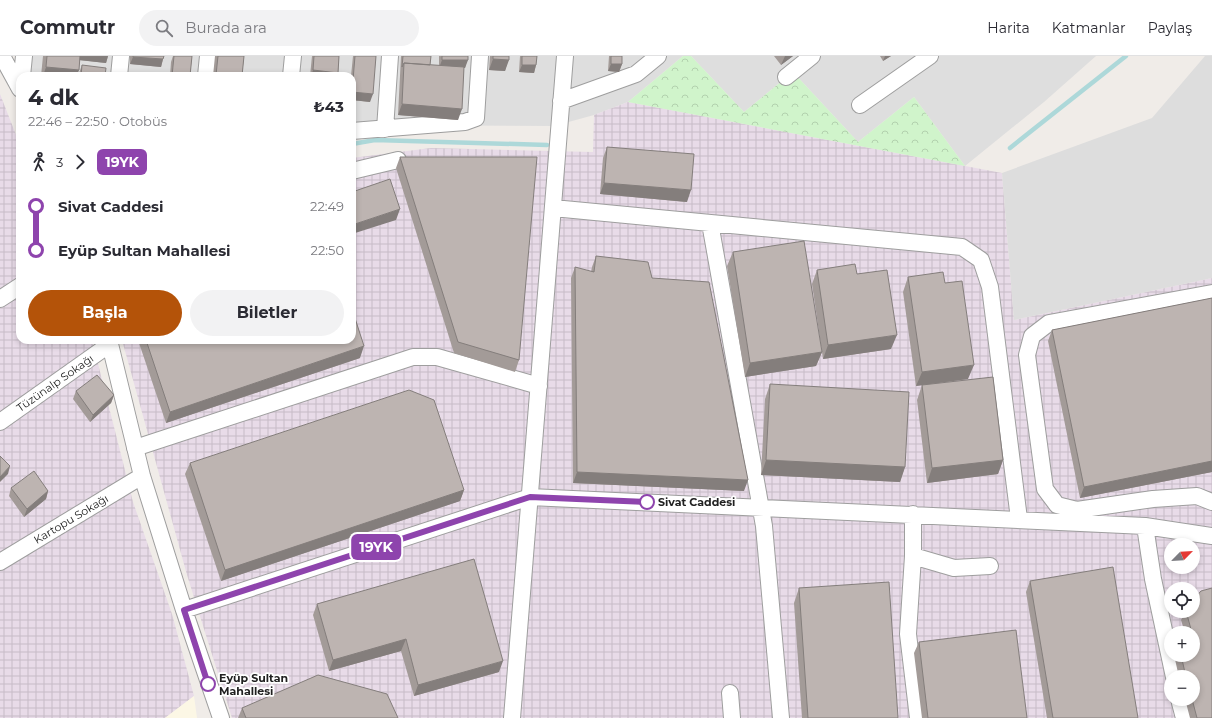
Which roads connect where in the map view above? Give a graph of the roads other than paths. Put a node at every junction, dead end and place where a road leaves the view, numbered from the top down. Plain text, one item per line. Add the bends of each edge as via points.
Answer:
1 (2, 56) edge
2 (24, 56) edge
3 (121, 56) edge
4 (208, 56) edge
5 (293, 56) edge
6 (390, 56) edge
7 (480, 56) edge
8 (565, 56) edge
9 (658, 56) edge
10 (812, 56) edge
11 (930, 56) edge
12 (22, 72) edge
13 (119, 72) edge
14 (206, 72) edge
15 (292, 72) edge
16 (786, 77) dead end
17 (16, 82) edge
18 (561, 101) junction
19 (860, 105) dead end
20 (385, 129) junction
21 (356, 131) edge
22 (398, 160) dead end
23 (356, 170) edge
24 (553, 208) junction
25 (710, 223) junction
26 (16, 289) edge
27 (1212, 293) edge
28 (0, 299) edge
29 (107, 344) edge
30 (110, 344) edge
31 (539, 386) junction
32 (0, 422) edge
33 (135, 448) junction
34 (142, 476) junction
35 (530, 497) junction
36 (1212, 502) edge
37 (759, 507) junction
38 (913, 514) junction
39 (1019, 520) junction
40 (1145, 526) junction
41 (1212, 536) edge
42 (913, 556) junction
43 (0, 562) edge
44 (990, 566) dead end
45 (184, 610) junction
46 (1172, 670) edge
47 (730, 692) dead end
48 (213, 699) junction
49 (1181, 706) edge
50 (216, 718) edge
51 (221, 718) edge
52 (512, 718) edge
53 (732, 718) edge
54 (781, 718) edge
55 (918, 718) edge
56 (1184, 718) edge

1 - 17 street
2 - 12 street
3 - 13 street
4 - 14 street
5 - 15 street
6 - 20 street
7 - 20 street via 476,118 465,122
8 - 18 street
9 - 18 street via 636,74
10 - 16 street
11 - 19 street
18 - 24 street
20 - 21 street
22 - 23 street
24 - 25 street
24 - 31 street
25 - 37 street
25 - 39 street via 962,247 981,260 990,287
26 - 28 street
27 - 36 street via 1049,323 1032,336 1027,355 1045,489 1057,505 1077,510 1153,499 1197,496
29 - 32 street, Tüzünalp Sokağı
30 - 33 street
31 - 33 street via 437,357 413,357
31 - 35 street
33 - 34 street
34 - 43 street, Kartopu Sokağı
34 - 45 street
35 - 37 street
35 - 45 street
35 - 52 street
37 - 38 street
37 - 54 street via 764,526
38 - 39 street
38 - 42 street
39 - 40 street
40 - 41 street
40 - 46 street via 1153,579
42 - 44 street via 954,568
42 - 55 street via 908,634
45 - 48 street
47 - 53 street
48 - 50 street
48 - 51 street
49 - 56 street

